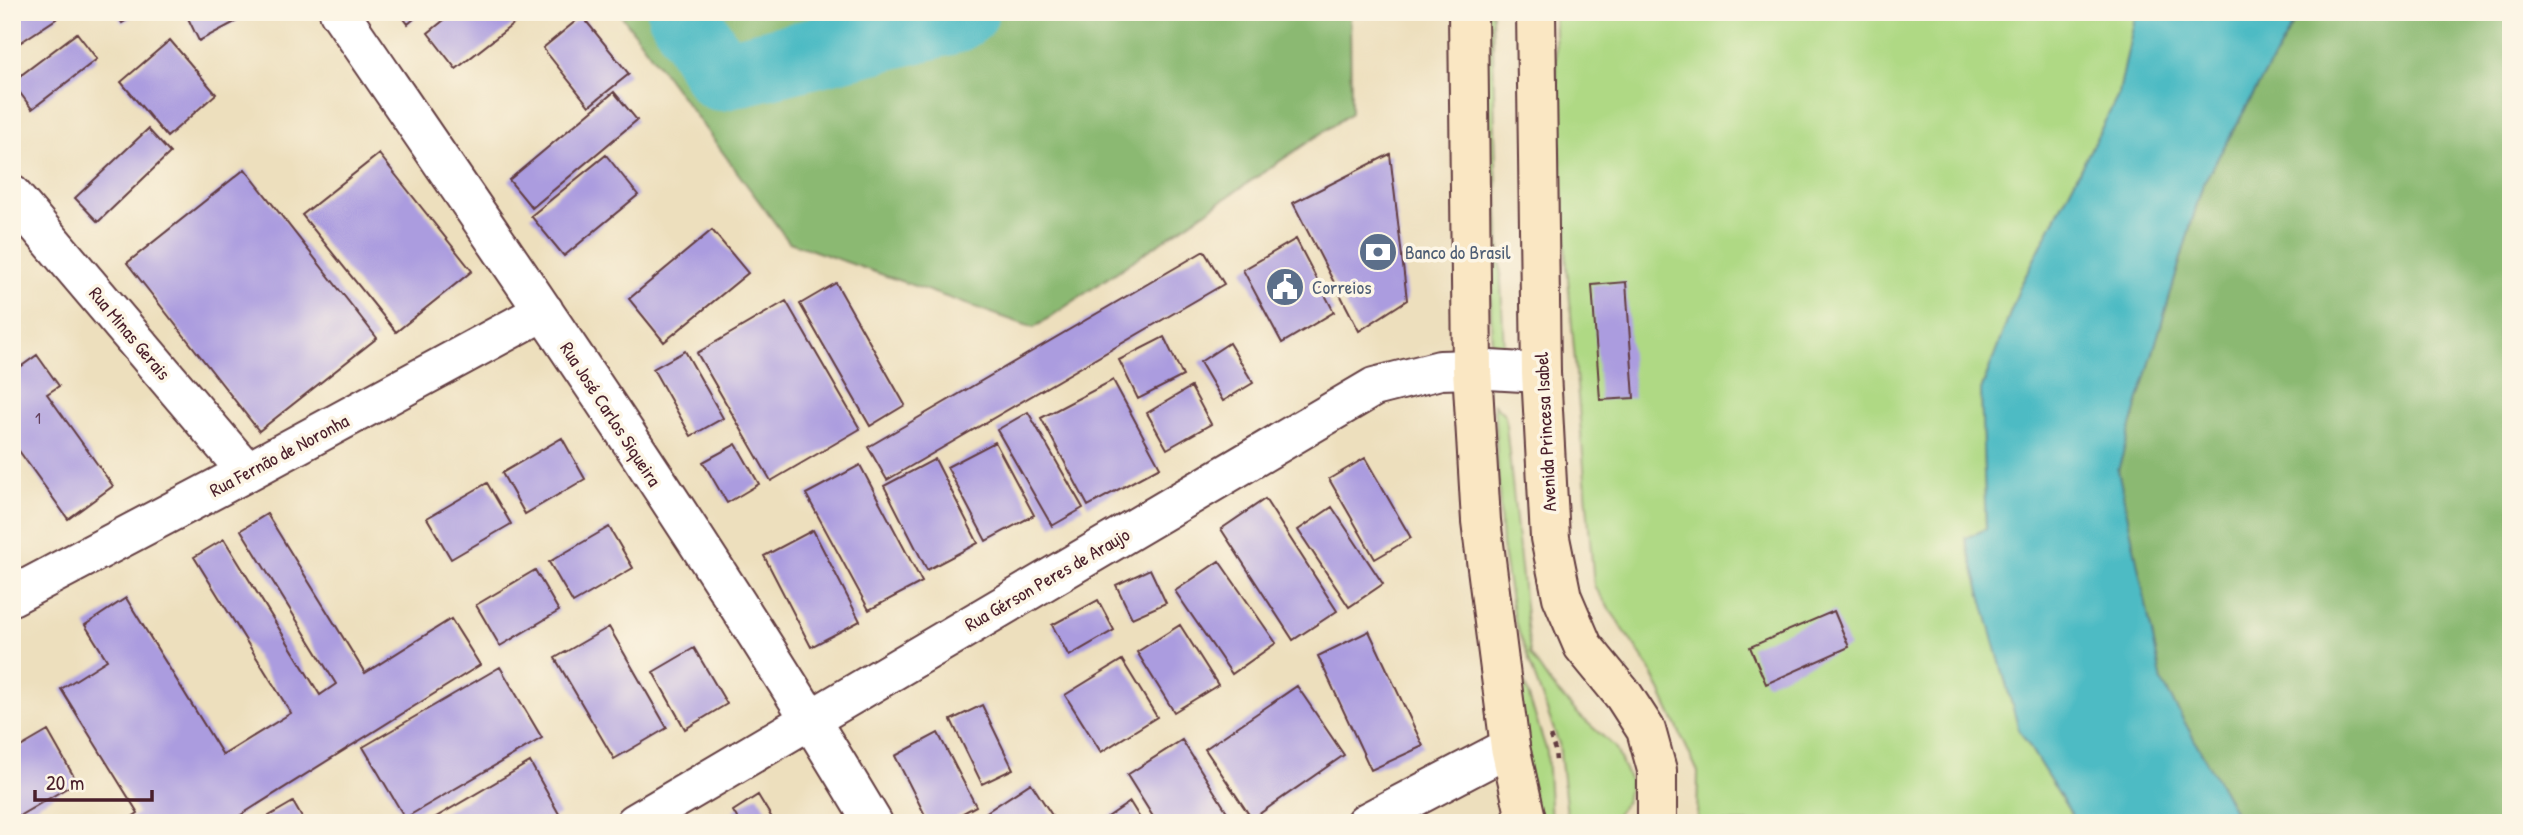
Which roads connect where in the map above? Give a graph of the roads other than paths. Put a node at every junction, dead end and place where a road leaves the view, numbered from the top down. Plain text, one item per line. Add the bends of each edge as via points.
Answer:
1 (339, 12) edge
2 (1468, 12) edge
3 (1536, 12) edge
4 (12, 195) edge
5 (544, 311) junction
6 (1472, 369) junction
7 (1541, 373) junction
8 (247, 472) junction
9 (12, 596) edge
10 (810, 718) junction
11 (1510, 747) junction
12 (1652, 818) edge
13 (635, 823) edge
14 (873, 823) edge
15 (1365, 823) edge
16 (1527, 823) edge

1 - 5 street, Rua José Carlos Siqueira
2 - 6 main road
3 - 7 main road, Avenida Princesa Isabel
4 - 8 street, Rua Minas Gerais
5 - 8 street, Rua Fernão de Noronha
5 - 10 street, Rua José Carlos Siqueira
6 - 7 street, Rua Gérson Peres de Araujo
6 - 10 street, Rua Gérson Peres de Araujo via 1440,370 1374,387
6 - 11 main road via 1481,521
7 - 12 main road, Avenida Princesa Isabel via 1549,538 1562,597 1583,646 1646,730 1657,770
8 - 9 street, Rua Fernão de Noronha
10 - 13 street, Rua Gérson Peres de Araujo
10 - 14 street, Rua José Carlos Siqueira
11 - 15 street
11 - 16 main road

